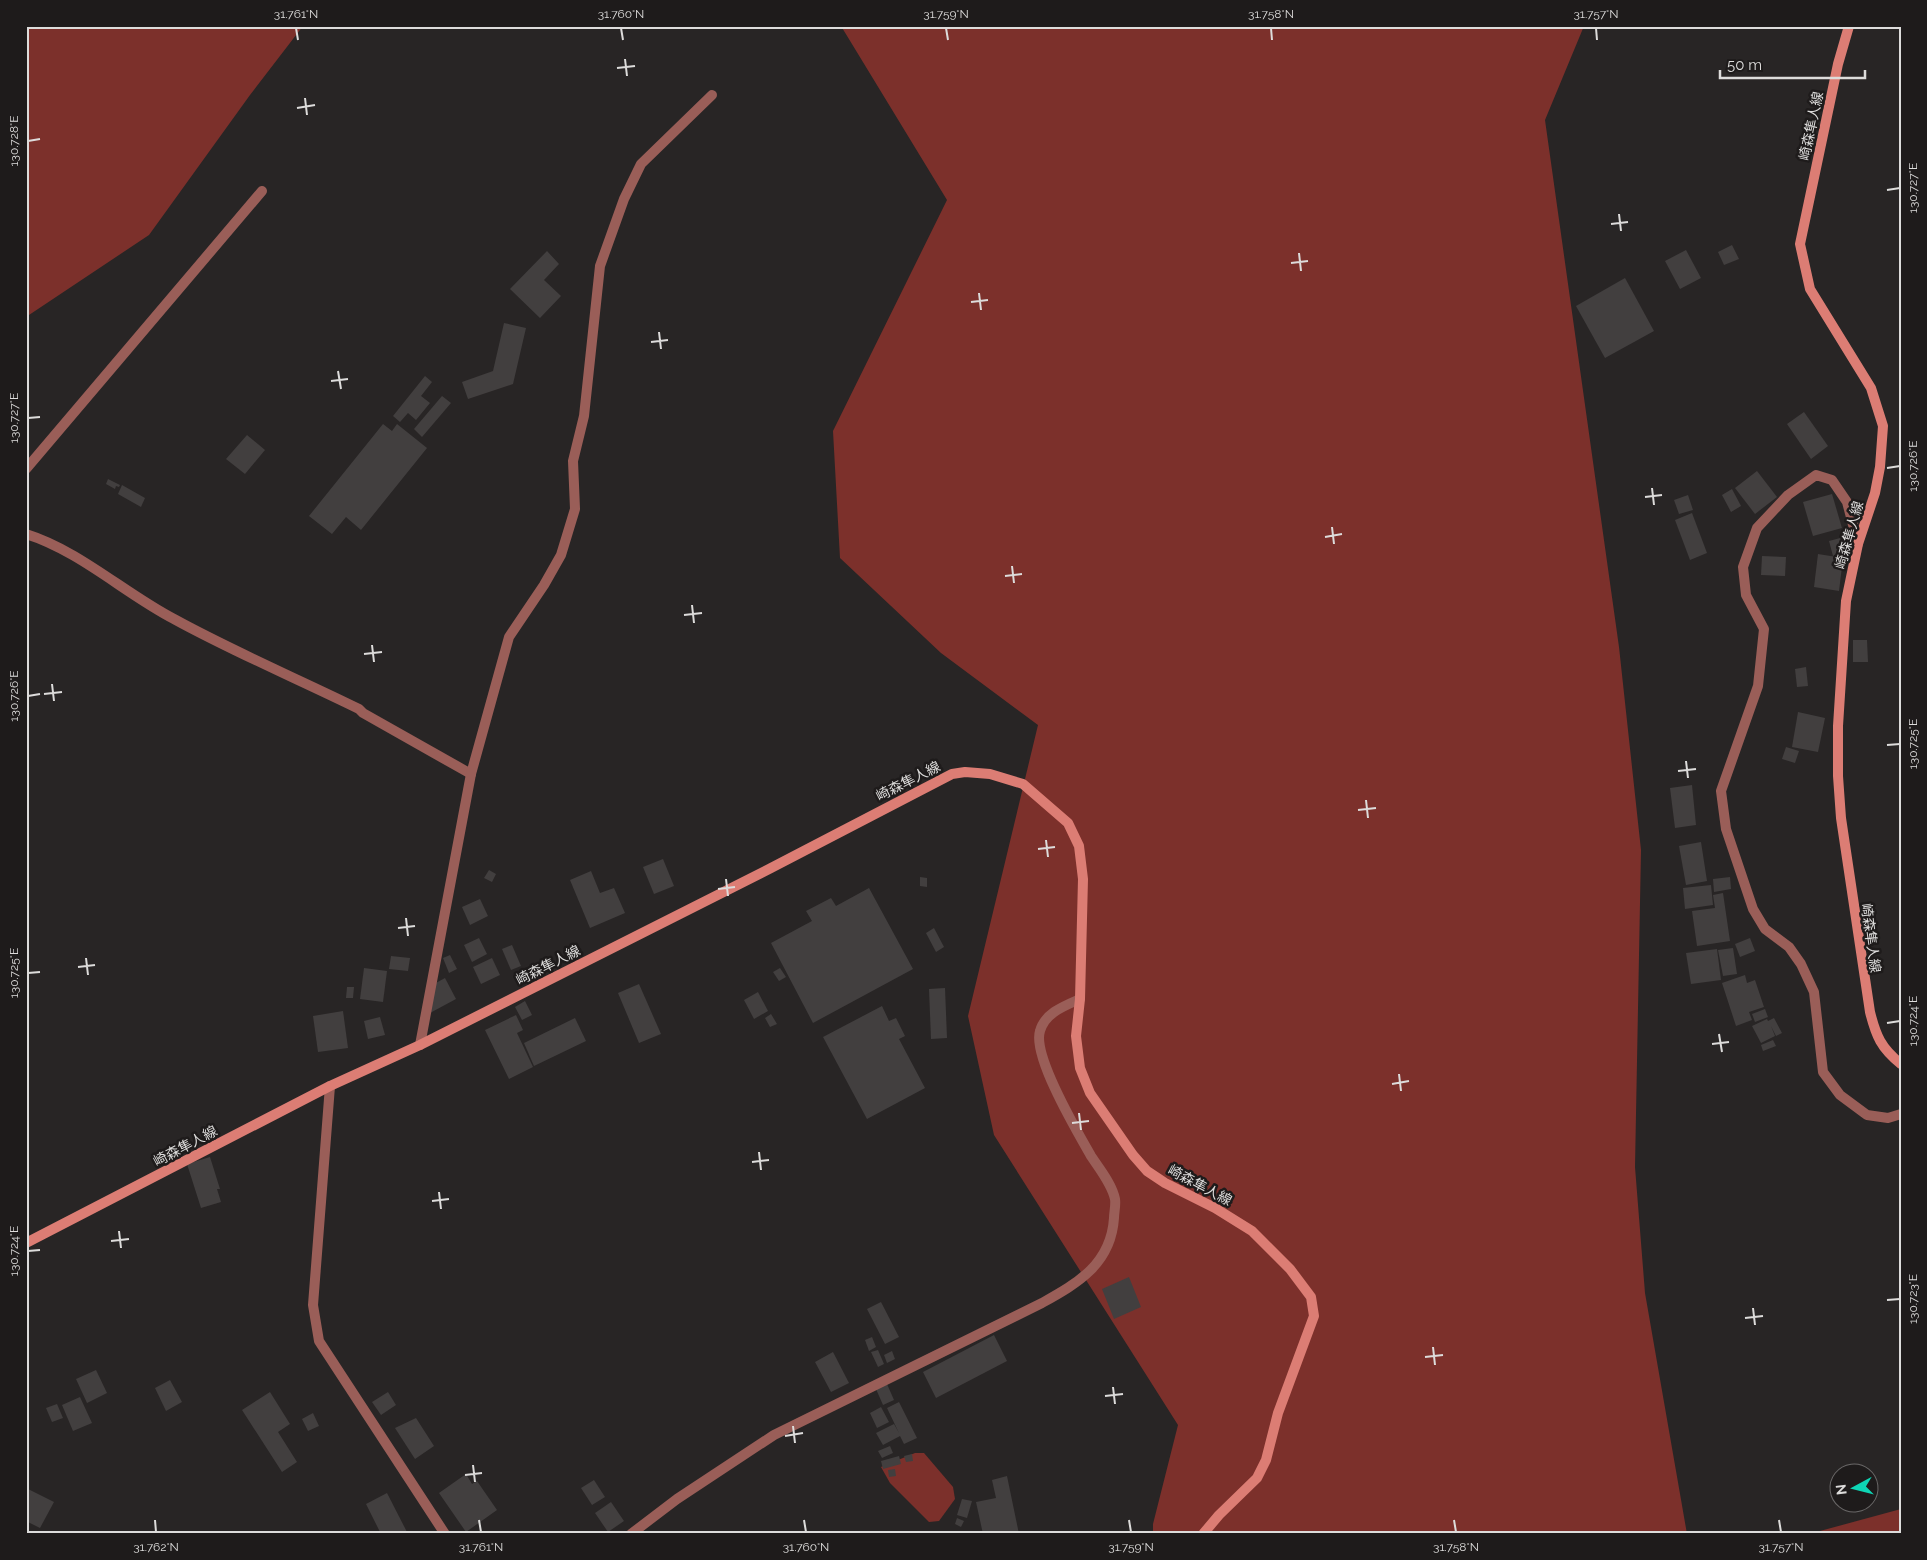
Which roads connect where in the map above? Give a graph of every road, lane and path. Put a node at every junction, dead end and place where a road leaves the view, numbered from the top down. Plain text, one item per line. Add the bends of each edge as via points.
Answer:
1 (1849, 26) edge
2 (712, 96) dead end
3 (262, 191) dead end
4 (26, 469) edge
5 (26, 534) edge
6 (1858, 544) junction
7 (471, 774) junction
8 (1080, 999) junction
9 (420, 1044) junction
10 (1901, 1064) edge
11 (330, 1086) junction
12 (1901, 1114) edge
13 (26, 1243) edge
14 (445, 1534) edge
15 (631, 1534) edge
16 (1202, 1534) edge

1 - 6 main road, 崎森隼人線 via 1800,244 1810,289 1871,388 1883,426 1875,492
2 - 7 street via 641,164 624,199 600,266 584,416 573,461 575,509 561,555 509,637
3 - 4 street
5 - 7 street via 42,539 75,558 173,619 359,709
6 - 10 main road, 崎森隼人線 via 1846,601 1840,667 1838,776 1841,818 1870,1012 1876,1036
6 - 12 street via 1847,502 1832,480 1816,475 1788,495 1757,528 1743,567 1746,595 1764,629 1758,686 1721,791 1726,828 1753,909 1765,929 1789,947 1814,992 1823,1072 1840,1095 1867,1115 1888,1118
7 - 9 street
8 - 9 main road, 崎森隼人線 via 1083,879 1079,846 1068,823 1023,784 990,774 965,772 952,774
8 - 15 street via 1059,1008 1039,1032 1041,1057 1075,1128 1115,1199 1112,1236 1090,1272 1042,1303 774,1435 677,1498
8 - 16 main road, 崎森隼人線 via 1076,1036 1080,1068 1090,1092 1132,1155 1165,1183 1252,1231 1290,1269 1311,1298 1314,1316 1278,1412 1266,1460 1257,1478
9 - 11 main road, 崎森隼人線
11 - 13 main road, 崎森隼人線
11 - 14 street via 313,1305 319,1341

